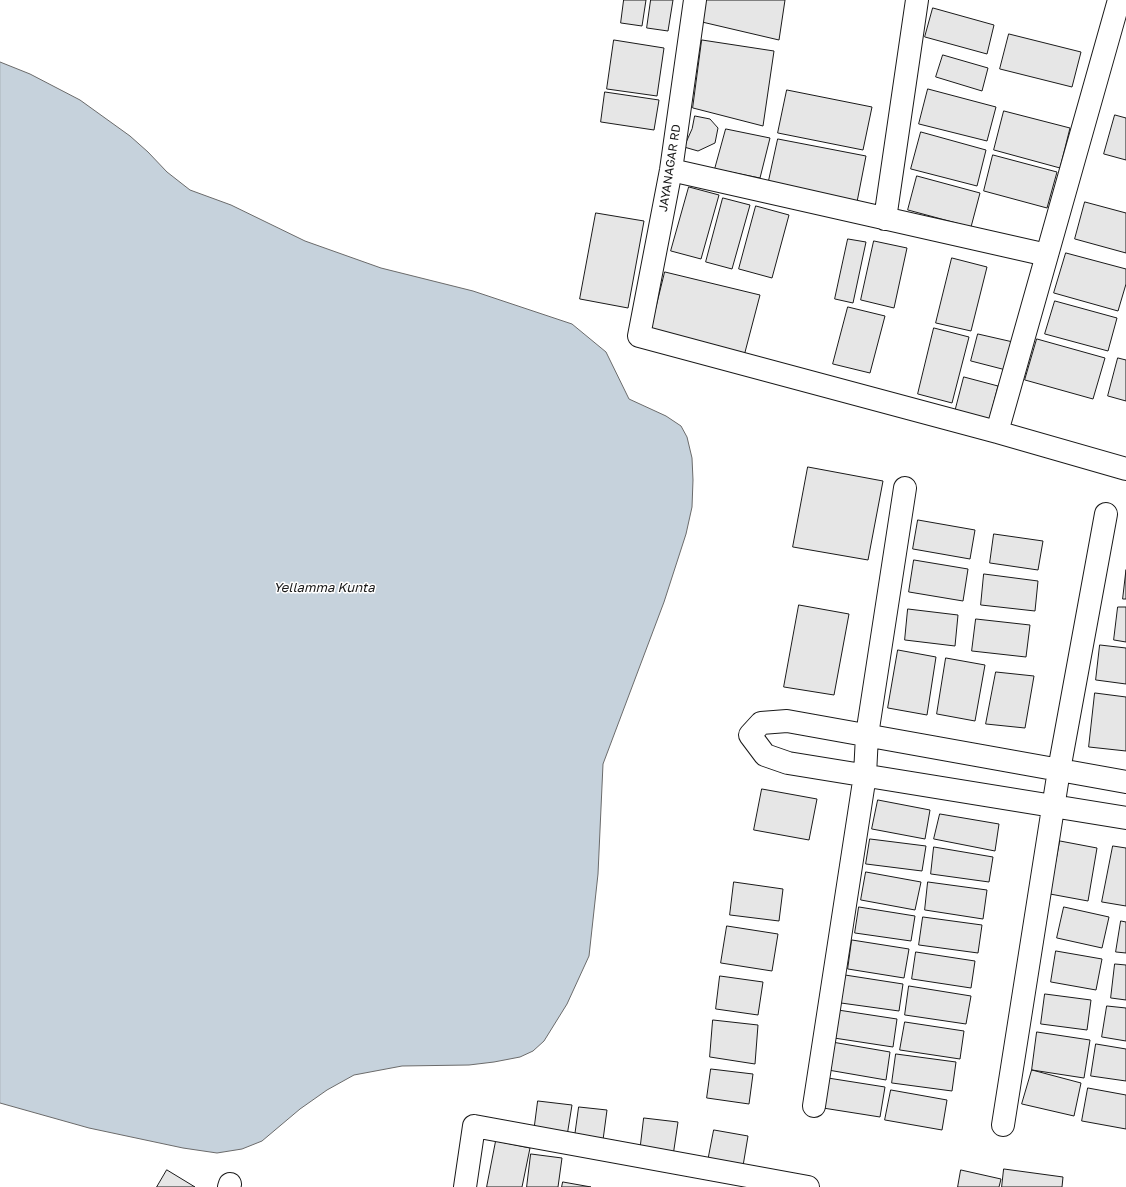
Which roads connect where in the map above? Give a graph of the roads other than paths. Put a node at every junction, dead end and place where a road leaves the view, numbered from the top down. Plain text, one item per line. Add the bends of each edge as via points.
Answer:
1 (695, 0) edge
2 (917, 0) edge
3 (1119, 0) edge
4 (671, 170) junction
5 (885, 218) junction
6 (1047, 255) junction
7 (997, 432) junction
8 (1126, 469) edge
9 (905, 488) dead end
10 (1106, 514) dead end
11 (867, 735) junction
12 (1059, 770) junction
13 (865, 775) junction
14 (1126, 782) edge
15 (1053, 806) junction
16 (1126, 818) edge
17 (814, 1106) dead end
18 (1003, 1125) dead end
19 (465, 1187) edge
20 (808, 1187) edge

1 - 4 street, JAYANAGAR RD
2 - 5 street
3 - 6 street
4 - 5 street
4 - 7 street, JAYANAGAR RD via 640,336
5 - 6 street
6 - 7 street
7 - 8 street
9 - 11 street
10 - 12 street
11 - 12 street
11 - 13 street
11 - 13 street via 787,721 761,723 750,735 765,755 788,763
12 - 14 street
12 - 15 street
13 - 15 street
13 - 17 street
15 - 16 street
15 - 18 street
19 - 20 street via 474,1126

